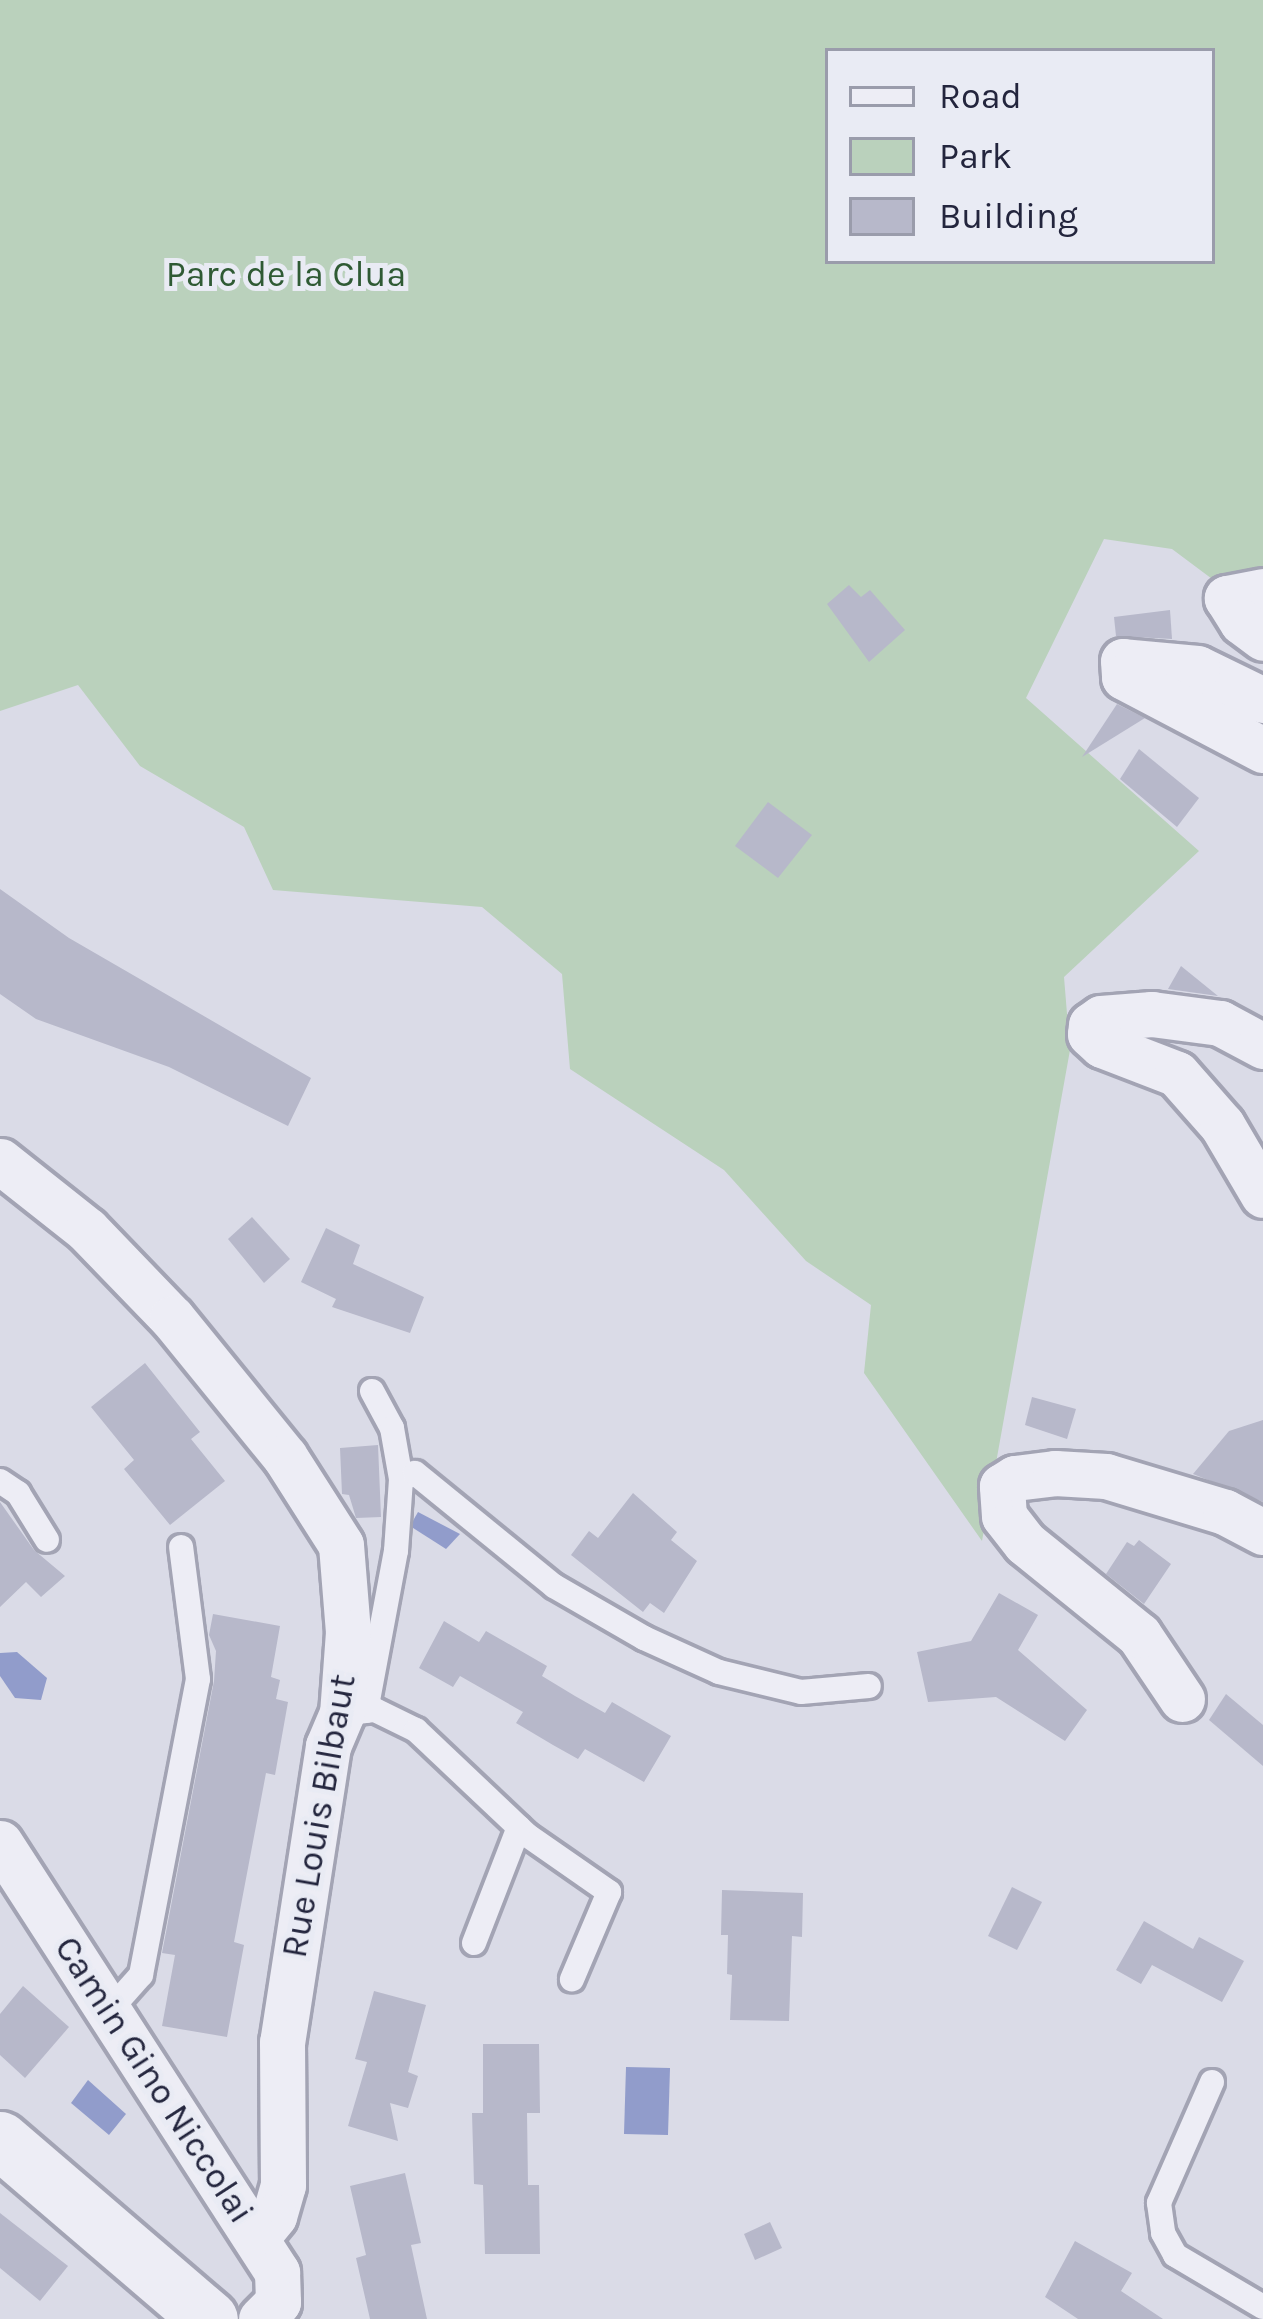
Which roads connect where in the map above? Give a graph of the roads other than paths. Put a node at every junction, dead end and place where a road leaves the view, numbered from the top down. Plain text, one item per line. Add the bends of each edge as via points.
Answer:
1 (1263, 591) edge
2 (1263, 638) edge
3 (1263, 700) edge
4 (1263, 750) edge
5 (1263, 1046) edge
6 (0, 1161) edge
7 (1263, 1195) edge
8 (372, 1391) dead end
9 (401, 1479) junction
10 (0, 1481) edge
11 (1263, 1532) edge
12 (47, 1540) dead end
13 (181, 1546) dead end
14 (869, 1686) dead end
15 (1182, 1699) dead end
16 (354, 1712) junction
17 (519, 1827) junction
18 (0, 1843) edge
19 (474, 1943) dead end
20 (572, 1979) dead end
21 (109, 2012) junction
22 (1212, 2083) dead end
23 (0, 2140) edge
24 (257, 2236) junction
25 (1263, 2307) edge
26 (209, 2319) edge
27 (261, 2319) edge

1 - 2 street via 1227,598
3 - 4 street via 1197,668 1123,662 1124,677
5 - 7 street via 1220,1023 1152,1013 1101,1018 1090,1034 1177,1074 1222,1125
6 - 16 street, Rue Louis Bilbaut via 87,1230 172,1318 285,1457 340,1545
8 - 9 lane via 392,1429
9 - 14 lane via 415,1474 436,1487 554,1586 719,1672 801,1692
9 - 16 lane via 396,1551
10 - 12 lane via 18,1493
11 - 15 street via 1225,1512 1106,1476 1055,1473 1003,1486 1004,1516 1025,1544 1139,1634
13 - 21 lane via 197,1679 141,1975
16 - 17 lane via 416,1730
16 - 24 street, Rue Louis Bilbaut via 328,1746 282,2042 283,2185 274,2216
17 - 19 lane
17 - 20 lane via 610,1892
18 - 21 street, Camin Gino Niccolai
21 - 24 street, Camin Gino Niccolai
22 - 25 lane via 1159,2203 1162,2233 1175,2255
23 - 26 street
24 - 27 street, Camin Gino Niccolai via 281,2288

